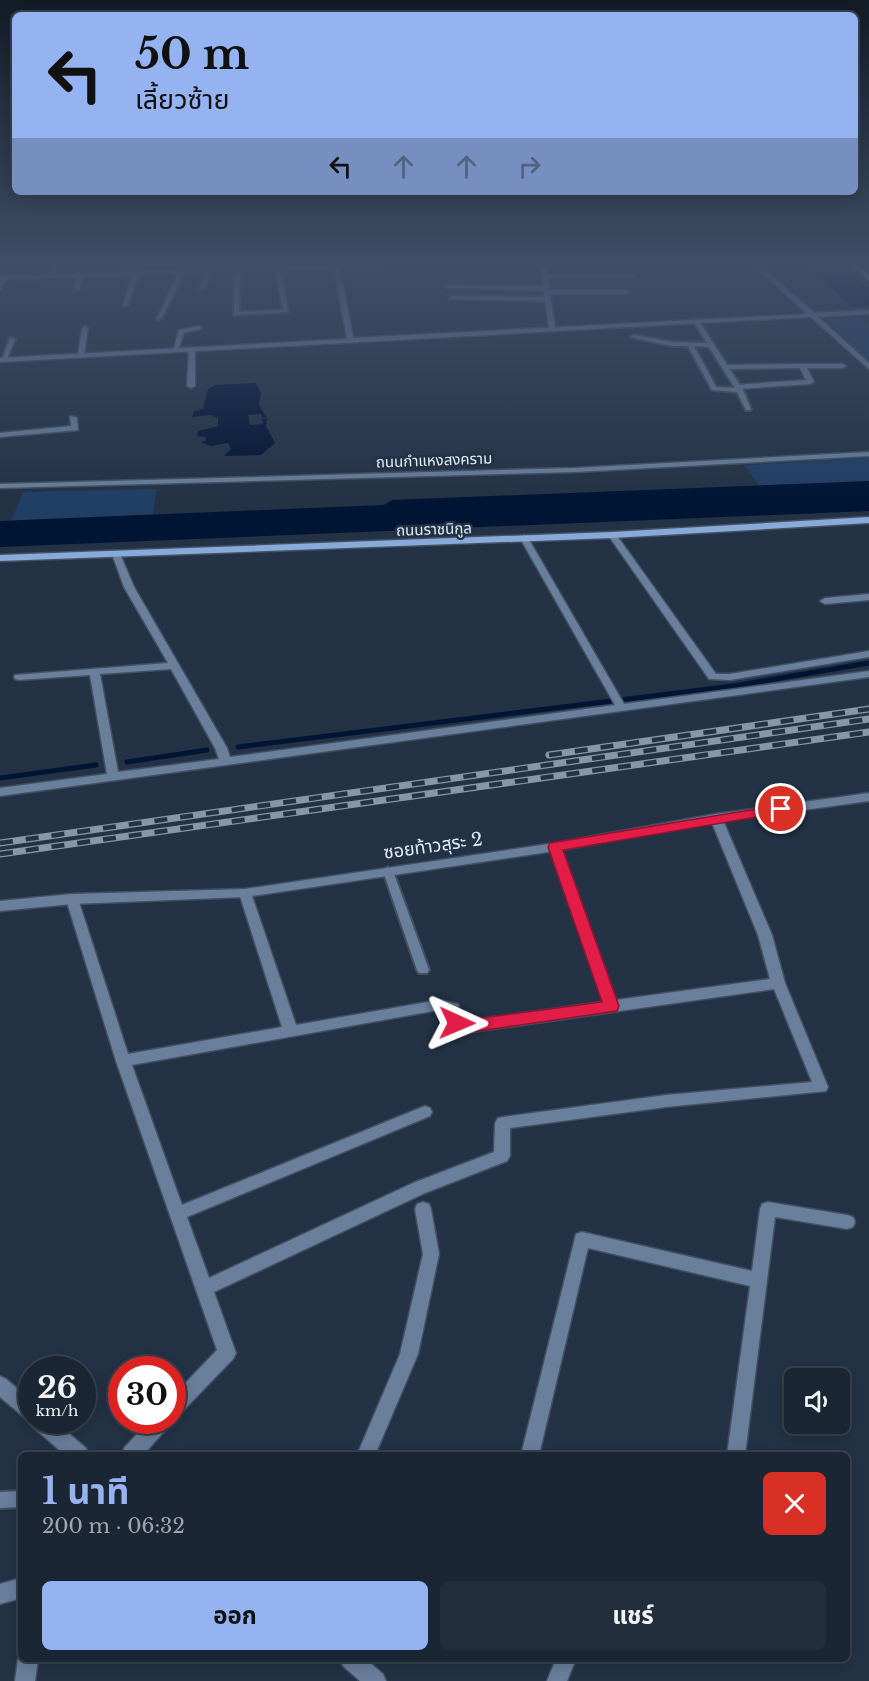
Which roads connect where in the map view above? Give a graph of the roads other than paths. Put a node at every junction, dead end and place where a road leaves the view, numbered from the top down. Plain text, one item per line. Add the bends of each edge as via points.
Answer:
1 (10, 342) edge
2 (83, 342) edge
3 (177, 342) edge
4 (296, 342) edge
5 (672, 342) edge
6 (709, 342) edge
7 (843, 342) edge
8 (690, 345) junction
9 (711, 345) junction
10 (192, 349) junction
11 (175, 350) junction
12 (81, 355) junction
13 (2, 359) edge
14 (802, 366) junction
15 (843, 366) dead end
16 (726, 367) junction
17 (869, 367) edge
18 (191, 386) dead end
19 (739, 389) junction
20 (748, 409) dead end
21 (73, 418) dead end
22 (0, 435) edge
23 (869, 454) edge
24 (0, 486) edge
25 (869, 520) edge
26 (612, 535) junction
27 (524, 538) junction
28 (116, 555) junction
29 (0, 558) edge
30 (869, 597) edge
31 (825, 601) dead end
32 (869, 654) edge
33 (174, 666) junction
34 (95, 673) junction
35 (869, 674) edge
36 (19, 677) dead end
37 (619, 704) junction
38 (226, 762) junction
39 (113, 777) junction
40 (0, 792) edge
41 (869, 797) edge
42 (716, 818) junction
43 (555, 847) junction
44 (388, 871) junction
45 (245, 893) junction
46 (72, 899) junction
47 (0, 906) edge
48 (423, 970) dead end
49 (778, 983) junction
50 (611, 1006) junction
51 (291, 1032) junction
52 (123, 1061) junction
53 (425, 1112) dead end
54 (423, 1209) dead end
55 (177, 1214) junction
56 (847, 1222) dead end
57 (757, 1280) junction
58 (205, 1288) junction
59 (0, 1385) edge
60 (186, 1395) edge
61 (18, 1401) edge
62 (50, 1434) edge
63 (150, 1434) edge
64 (62, 1449) edge
65 (133, 1452) edge
66 (367, 1452) edge
67 (531, 1452) edge
68 (736, 1452) edge
69 (18, 1499) edge
70 (0, 1500) edge
71 (18, 1589) edge
72 (0, 1594) edge
73 (28, 1662) edge
74 (353, 1662) edge
75 (565, 1662) edge
76 (25, 1681) edge
77 (375, 1681) edge
78 (557, 1681) edge

1 - 13 lane
2 - 12 street
3 - 11 street
4 - 10 street
5 - 8 lane
6 - 9 lane
7 - 17 street
8 - 9 lane
8 - 19 lane via 714,389
9 - 16 lane
10 - 11 street
10 - 18 street
11 - 12 street
12 - 13 street
14 - 15 street
14 - 16 street
14 - 19 street via 810,382
16 - 19 lane
19 - 20 lane
21 - 22 street via 75,428
23 - 24 street, ถนนกำแหงสงคราม via 563,470
25 - 26 main road, ถนนราชนิกูล
26 - 27 main road, ถนนราชนิกูล
26 - 32 street via 713,677
27 - 28 main road, ถนนราชนิกูล
27 - 37 street
28 - 29 main road, ถนนราชนิกูล
28 - 33 street via 129,587
30 - 31 street
33 - 34 street
33 - 38 street
34 - 36 street
34 - 39 street
35 - 37 street
37 - 38 street
38 - 39 street
39 - 40 street
41 - 42 street, ซอยท้าวสุระ 2
42 - 43 street, ซอยท้าวสุระ 2
42 - 49 street via 765,936
43 - 44 street, ซอยท้าวสุระ 2
43 - 50 street
44 - 45 street, ซอยท้าวสุระ 2
44 - 48 lane
45 - 46 street, ซอยท้าวสุระ 2
45 - 51 street
46 - 47 street, ซอยท้าวสุระ 2
46 - 52 street
49 - 50 street
49 - 58 street via 821,1087 666,1101 503,1123 502,1156 419,1188
50 - 51 street via 465,1027 457,1023 453,1008 439,1005
51 - 52 street
52 - 55 street
53 - 55 street
54 - 66 street via 430,1254 409,1354
55 - 58 street
56 - 57 street via 768,1209
57 - 67 street via 582,1239
57 - 68 street
58 - 60 street via 227,1353
59 - 61 street
62 - 64 street
63 - 65 street
69 - 70 lane
71 - 72 street
73 - 76 street
74 - 77 street
75 - 78 street

